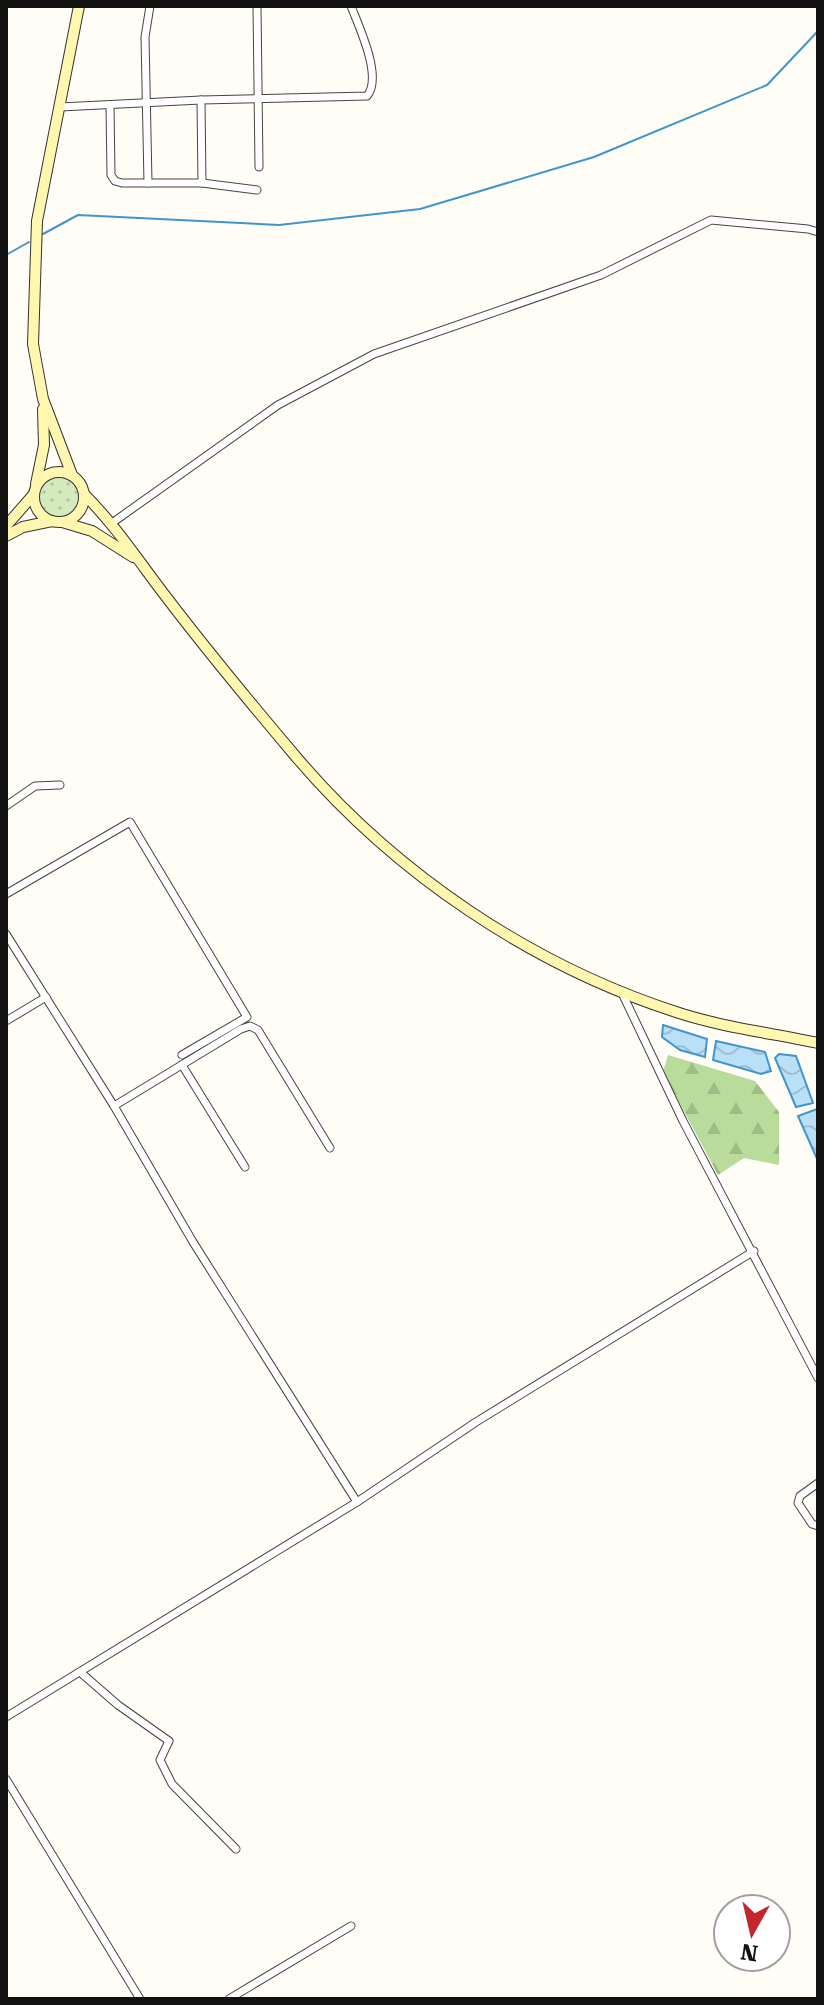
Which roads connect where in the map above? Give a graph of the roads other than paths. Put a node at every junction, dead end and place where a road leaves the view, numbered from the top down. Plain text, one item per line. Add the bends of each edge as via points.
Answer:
1 (79, 6) edge
2 (150, 6) edge
3 (257, 6) edge
4 (351, 6) edge
5 (257, 98) junction
6 (201, 100) junction
7 (145, 102) junction
8 (110, 105) junction
9 (60, 107) junction
10 (259, 167) dead end
11 (148, 183) junction
12 (202, 183) junction
13 (257, 190) dead end
14 (818, 232) edge
15 (43, 399) junction
16 (72, 475) junction
17 (35, 490) junction
18 (84, 494) junction
19 (56, 521) junction
20 (112, 523) junction
21 (6, 526) edge
22 (6, 536) edge
23 (102, 537) junction
24 (138, 560) junction
25 (60, 785) dead end
26 (6, 806) edge
27 (6, 894) edge
28 (6, 934) edge
29 (622, 993) junction
30 (46, 997) junction
31 (6, 1021) edge
32 (818, 1043) edge
33 (182, 1055) dead end
34 (182, 1065) junction
35 (114, 1106) junction
36 (330, 1148) dead end
37 (245, 1167) dead end
38 (754, 1251) junction
39 (818, 1378) edge
40 (818, 1483) edge
41 (357, 1502) junction
42 (818, 1526) edge
43 (80, 1672) junction
44 (6, 1717) edge
45 (6, 1779) edge
46 (236, 1849) dead end
47 (351, 1926) dead end
48 (140, 1999) edge
49 (229, 1999) edge

1 - 9 street
2 - 7 street
3 - 5 street
4 - 5 street via 370,61 369,95
5 - 6 street
5 - 10 street
6 - 7 street
6 - 12 street
7 - 8 street
7 - 11 street
8 - 9 street
8 - 11 street via 111,175 122,183
9 - 15 street via 37,221 33,344
11 - 12 street
12 - 13 street
14 - 20 street via 711,220 601,275 374,354 278,405
15 - 16 street
15 - 17 street via 44,445
16 - 17 street via 48,474
16 - 18 street
17 - 19 street via 38,511
17 - 21 street
18 - 19 street via 81,510
18 - 20 street
19 - 22 street
19 - 23 street
20 - 23 street via 112,533
20 - 24 street
23 - 24 street
24 - 29 street via 299,761 351,815 490,925
25 - 26 street via 35,786
27 - 33 street via 130,822 247,1017
28 - 30 street
29 - 32 street via 679,1013
29 - 38 street
30 - 31 street
30 - 35 street
34 - 35 street
34 - 36 street via 241,1029 255,1028
34 - 37 street
35 - 41 street
38 - 39 street
38 - 41 street via 476,1422
40 - 42 street via 798,1503
41 - 43 street
43 - 44 street
43 - 46 street via 169,1741 160,1760 172,1784
45 - 48 street
47 - 49 street

